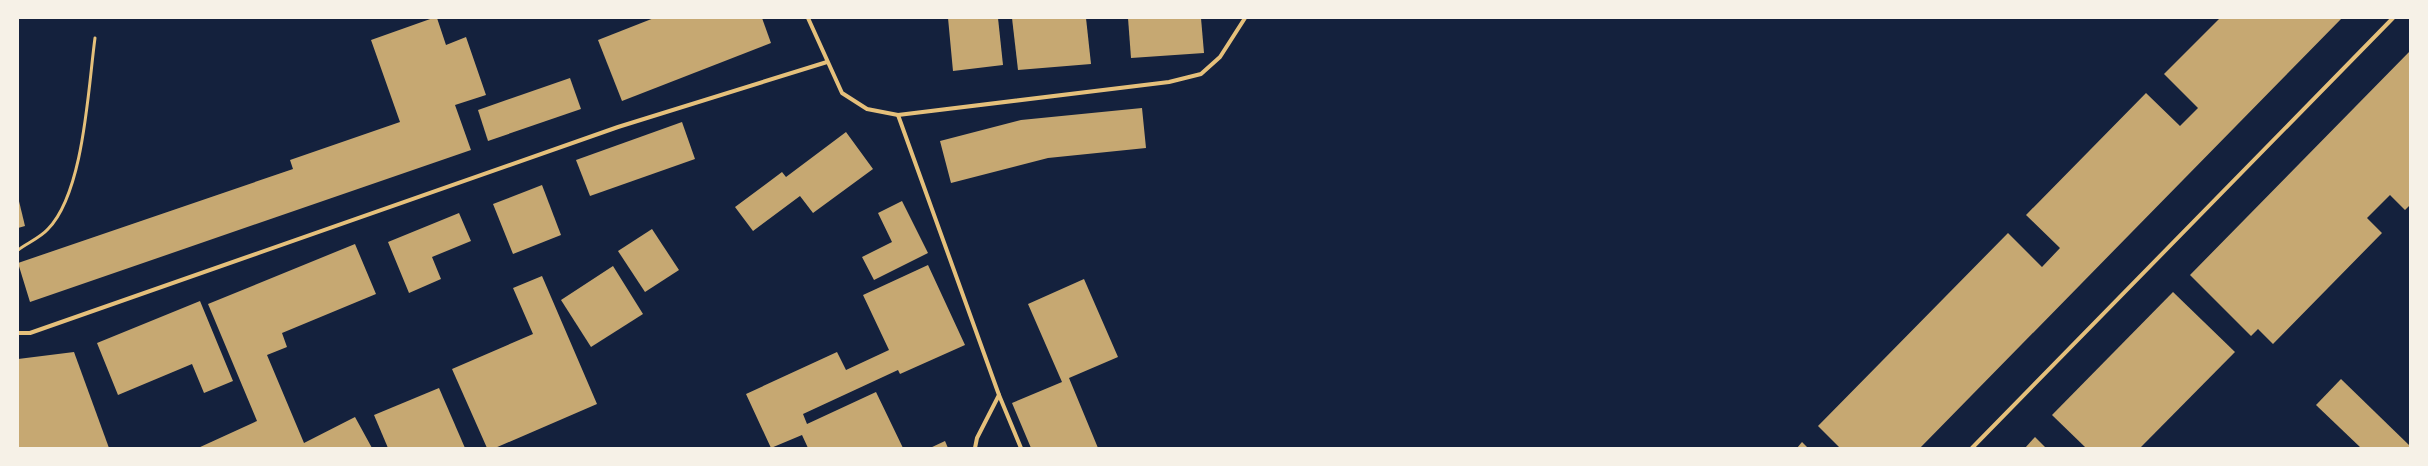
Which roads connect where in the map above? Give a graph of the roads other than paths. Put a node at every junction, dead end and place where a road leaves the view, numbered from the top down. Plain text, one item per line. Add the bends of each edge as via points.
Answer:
1 (808, 18) edge
2 (1245, 18) edge
3 (2393, 18) edge
4 (95, 38) dead end
5 (827, 62) junction
6 (898, 116) junction
7 (18, 250) edge
8 (18, 333) edge
9 (999, 395) junction
10 (975, 448) edge
11 (1021, 448) edge
12 (1972, 448) edge

1 - 5 street
2 - 6 street via 1220,57 1201,74 1168,82
3 - 12 street
4 - 7 lane via 77,169 66,201 48,230
5 - 6 street via 842,93 867,109
5 - 8 street via 618,127 30,333
6 - 9 street
9 - 10 street via 977,438
9 - 11 street

